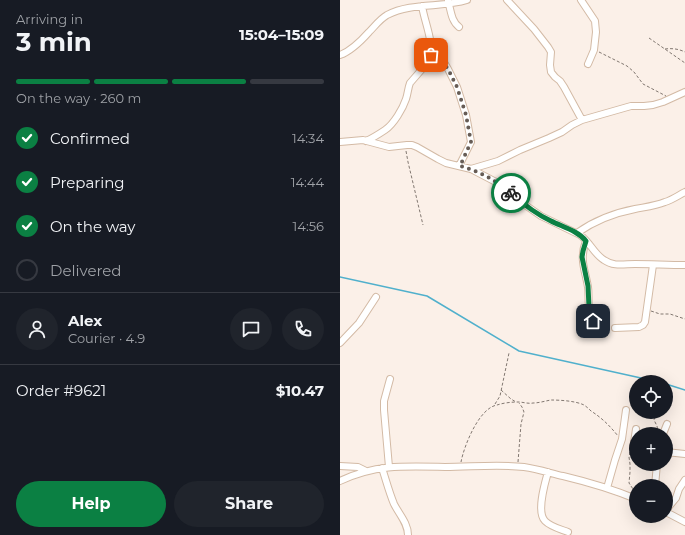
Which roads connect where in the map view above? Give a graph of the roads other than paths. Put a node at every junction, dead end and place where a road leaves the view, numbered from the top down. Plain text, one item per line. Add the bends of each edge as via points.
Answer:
1 (467, 0) edge
2 (506, 0) edge
3 (581, 0) edge
4 (448, 2) edge
5 (422, 6) junction
6 (459, 27) dead end
7 (431, 54) junction
8 (340, 55) edge
9 (588, 64) dead end
10 (685, 92) edge
11 (582, 120) junction
12 (366, 141) junction
13 (340, 142) edge
14 (460, 166) junction
15 (471, 169) junction
16 (685, 192) edge
17 (577, 233) junction
18 (586, 241) junction
19 (653, 265) junction
20 (685, 265) edge
21 (376, 297) dead end
22 (593, 321) dead end
23 (615, 328) dead end
24 (340, 343) edge
25 (390, 379) dead end
26 (626, 410) dead end
27 (667, 424) dead end
28 (666, 427) edge
29 (673, 453) edge
30 (685, 454) edge
31 (340, 466) edge
32 (389, 467) junction
33 (382, 468) junction
34 (366, 471) junction
35 (548, 472) junction
36 (340, 480) edge
37 (685, 480) edge
38 (607, 488) junction
39 (629, 496) edge
40 (673, 502) edge
41 (673, 515) edge
42 (685, 522) edge
43 (568, 532) dead end
44 (408, 535) edge

1 - 4 street
2 - 11 street via 548,47 551,52 552,72 564,87
3 - 9 street via 595,21 594,50
4 - 5 street
4 - 6 street via 450,12
5 - 7 street via 430,36
5 - 8 street via 387,15 361,40
7 - 12 street via 428,63 410,83 404,105 393,122 386,130
7 - 14 street via 441,60 448,69 466,115 471,142
10 - 11 street via 653,105 631,106
11 - 15 street via 562,132 498,161
12 - 13 street
12 - 14 street via 388,147 412,145 438,159
14 - 15 street
15 - 17 street via 502,186 541,216
16 - 17 street via 667,202 607,217
17 - 18 street
18 - 19 street via 609,263
18 - 22 street via 582,257
19 - 20 street
19 - 23 street via 645,322 639,327
21 - 24 street via 359,323
25 - 32 street via 384,401
26 - 38 street via 621,440
27 - 28 street
29 - 30 street
31 - 34 street via 358,467
32 - 33 street
32 - 35 street via 488,466
33 - 34 street
33 - 44 street
34 - 36 street
35 - 38 street
35 - 43 street via 542,494 542,516 552,526
37 - 40 street
38 - 39 street
41 - 42 street

